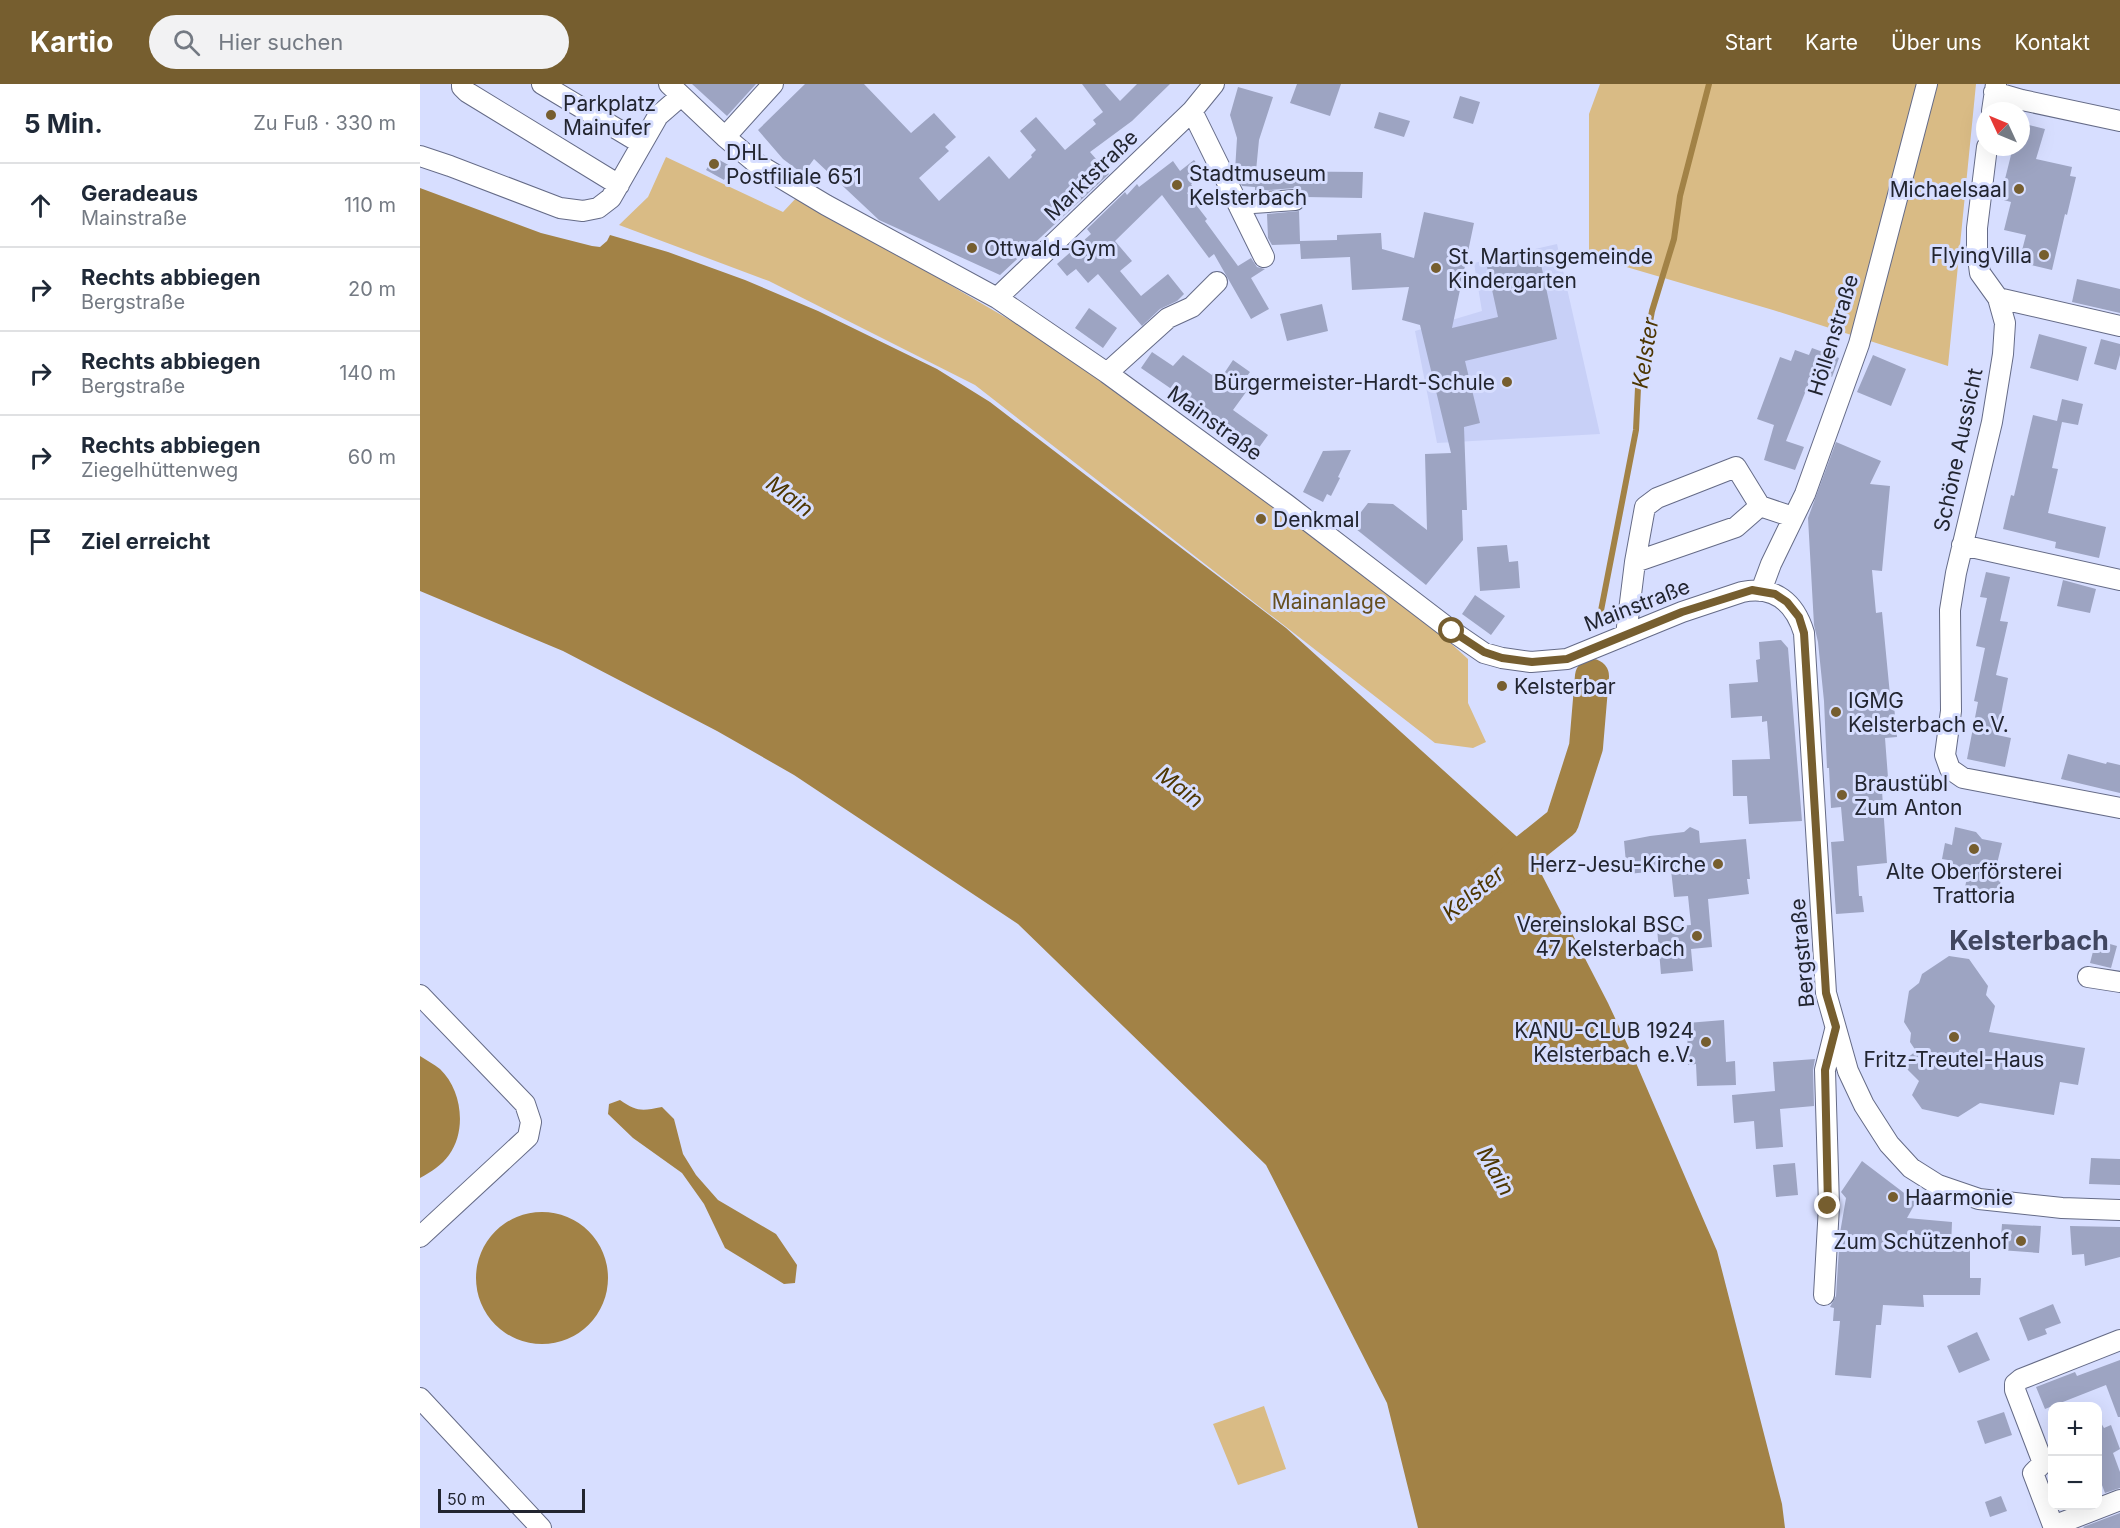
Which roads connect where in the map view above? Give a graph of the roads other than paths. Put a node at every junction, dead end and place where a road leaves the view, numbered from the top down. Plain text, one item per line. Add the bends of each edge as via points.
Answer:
1 (462, 84) edge
2 (542, 84) edge
3 (773, 84) edge
4 (1214, 84) edge
5 (1927, 84) edge
6 (675, 90) edge
7 (1994, 96) edge
8 (1192, 111) junction
9 (2120, 121) edge
10 (725, 137) junction
11 (642, 144) junction
12 (420, 156) edge
13 (1986, 156) edge
14 (619, 185) junction
15 (1295, 200) dead end
16 (1238, 204) junction
17 (1264, 258) dead end
18 (1217, 282) dead end
19 (997, 298) junction
20 (1998, 298) junction
21 (2120, 327) edge
22 (1107, 373) junction
23 (1760, 506) junction
24 (1793, 517) junction
25 (1962, 545) junction
26 (1635, 562) junction
27 (2120, 580) edge
28 (1761, 591) junction
29 (1626, 635) junction
30 (2120, 808) edge
31 (2088, 977) dead end
32 (2120, 982) edge
33 (420, 995) edge
34 (1836, 1027) junction
35 (2120, 1209) edge
36 (420, 1237) edge
37 (1824, 1295) dead end
38 (2120, 1340) edge
39 (420, 1398) edge
40 (2120, 1500) edge
41 (2053, 1527) edge
42 (541, 1528) edge

1 - 14 street via 467,92
2 - 11 street
3 - 10 street
4 - 8 street, Marktstraße
5 - 24 street, Höllenstraße via 1866,322 1805,494
6 - 10 street, Mainstraße
6 - 11 street
7 - 9 street
8 - 16 street
8 - 19 street, Marktstraße
10 - 19 street, Mainstraße via 756,163 826,205
11 - 14 street
12 - 14 street via 560,208 598,208
13 - 20 street, Schöne Aussicht via 1977,250 1980,273
15 - 16 street
16 - 17 street
18 - 22 street via 1192,307 1168,318
19 - 22 street, Mainstraße
20 - 21 street
20 - 25 street, Schöne Aussicht via 2005,323 2003,354 1989,440
22 - 29 street, Mainstraße via 1484,652 1532,662 1567,659
23 - 24 street
23 - 26 street via 1736,527
23 - 26 street via 1736,467 1657,498 1645,507
24 - 28 street, Höllenstraße
25 - 27 street
25 - 30 street, Schöne Aussicht via 1950,610 1951,711 1945,755 1950,769 1963,778
26 - 29 street
28 - 29 street, Mainstraße via 1742,592
28 - 34 street, Bergstraße via 1787,602 1799,617 1804,633 1826,993
31 - 32 street
33 - 36 street via 525,1104 531,1122 528,1137
34 - 35 street, Bergstraße via 1848,1071 1864,1106 1889,1144 1911,1168 1938,1185 1979,1199 2062,1208
34 - 37 street via 1825,1070 1828,1206
38 - 41 street via 2016,1384 2043,1463 2033,1473
39 - 42 street
40 - 41 street

